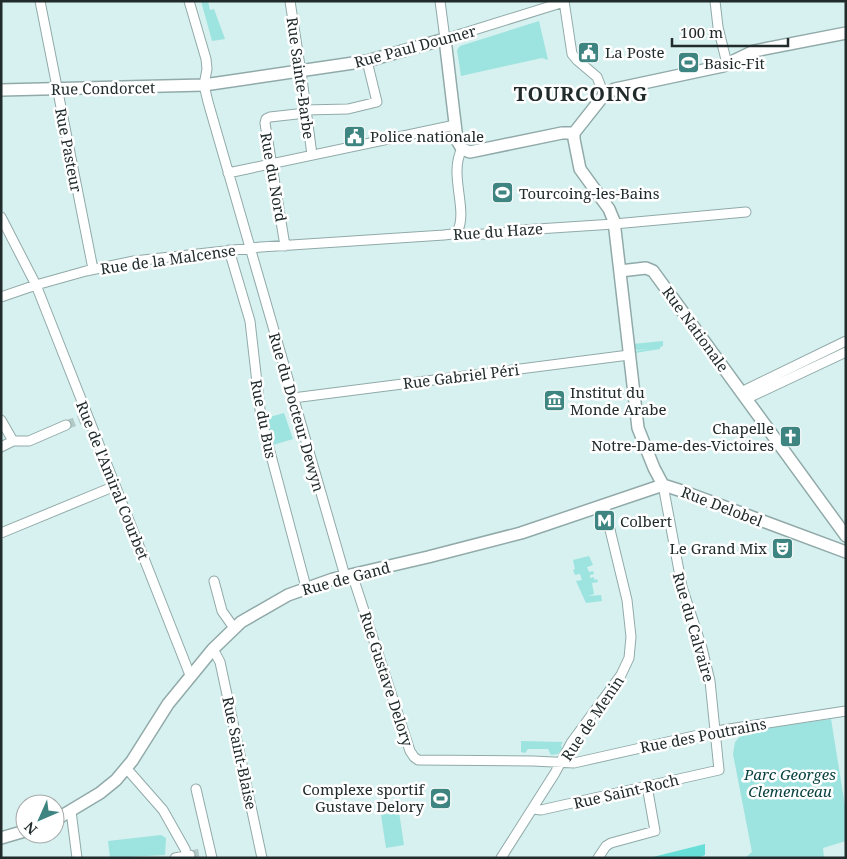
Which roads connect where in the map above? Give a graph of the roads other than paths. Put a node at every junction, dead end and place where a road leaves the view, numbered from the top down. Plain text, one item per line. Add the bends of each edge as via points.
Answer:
1 (40, 1) edge
2 (189, 1) edge
3 (290, 1) edge
4 (440, 1) edge
5 (715, 1) edge
6 (564, 2) edge
7 (846, 28) edge
8 (846, 33) edge
9 (820, 37) junction
10 (445, 39) junction
11 (367, 61) junction
12 (727, 64) junction
13 (300, 72) junction
14 (204, 85) junction
15 (57, 89) junction
16 (1, 90) edge
17 (604, 95) junction
18 (306, 111) junction
19 (455, 125) junction
20 (574, 133) junction
21 (462, 149) junction
22 (312, 155) junction
23 (272, 163) junction
24 (228, 172) junction
25 (746, 212) dead end
26 (1, 217) edge
27 (614, 224) junction
28 (457, 232) junction
29 (285, 246) junction
30 (250, 248) junction
31 (229, 250) junction
32 (93, 269) junction
33 (620, 271) junction
34 (36, 285) junction
35 (1, 297) edge
36 (846, 342) edge
37 (846, 352) edge
38 (629, 355) junction
39 (744, 395) junction
40 (293, 398) junction
41 (1, 420) edge
42 (66, 426) tunnel mouth
43 (13, 441) junction
44 (1, 447) edge
45 (663, 485) junction
46 (115, 486) junction
47 (604, 505) junction
48 (1, 533) edge
49 (846, 536) edge
50 (846, 552) edge
51 (349, 575) junction
52 (214, 581) dead end
53 (306, 587) junction
54 (234, 628) junction
55 (213, 649) junction
56 (190, 675) junction
57 (846, 711) edge
58 (716, 730) junction
59 (561, 762) junction
60 (127, 769) junction
61 (720, 770) joint
62 (647, 786) junction
63 (196, 789) dead end
64 (533, 809) junction
65 (71, 811) junction
66 (65, 814) edge
67 (15, 834) edge
68 (1, 838) edge
69 (208, 854) edge
70 (77, 858) edge
71 (175, 858) edge
72 (262, 858) edge
73 (501, 858) edge
74 (598, 858) edge

1 - 15 street, Rue Pasteur
2 - 14 street via 206,59
3 - 13 street, Rue Sainte-Barbe
4 - 10 street
5 - 12 street
6 - 10 street, Rue Paul Doumer
6 - 17 street via 572,54 598,77
7 - 9 main road
8 - 9 main road
9 - 12 main road via 751,52
10 - 11 main road, Rue Paul Doumer
10 - 19 main road
11 - 13 main road, Rue Paul Doumer
11 - 18 street via 377,102 348,109
12 - 17 main road via 619,88
13 - 14 main road, Rue Paul Doumer
13 - 18 street, Rue Sainte-Barbe
14 - 15 main road, Rue Condorcet
14 - 24 street, Rue du Docteur Dewyn
15 - 16 main road, Rue Condorcet
15 - 32 street, Rue Pasteur
17 - 20 main road
18 - 22 street, Rue Sainte-Barbe
18 - 23 street, Rue du Nord via 270,117 265,121
19 - 21 main road
19 - 22 street
20 - 21 main road via 470,152
20 - 27 main road via 580,169 609,209
21 - 28 street via 456,164 460,221
22 - 23 street
23 - 24 street
23 - 29 street, Rue du Nord
24 - 30 street, Rue du Docteur Dewyn
25 - 27 street, Rue du Haze
26 - 34 street, Rue de l'Amiral Courbet
27 - 28 street, Rue du Haze via 469,235
27 - 33 main road
28 - 29 street, Rue du Haze
29 - 30 street, Rue du Haze
30 - 31 street, Rue de la Malcense
30 - 40 street, Rue du Docteur Dewyn
31 - 32 street, Rue de la Malcense via 134,260
31 - 53 street, Rue du Bus via 250,321 261,418
32 - 34 street, Rue de la Malcense
33 - 38 main road
33 - 39 main road, Rue Nationale via 652,270
34 - 35 street, Rue de la Malcense
34 - 46 street, Rue de l'Amiral Courbet via 85,418
36 - 39 street
37 - 39 street
38 - 40 street, Rue Gabriel Péri
38 - 45 main road via 639,432
39 - 49 main road, Rue Nationale
40 - 51 street, Rue du Docteur Dewyn
41 - 43 street
42 - 43 street via 29,441
43 - 44 street
45 - 47 main road, Rue de Gand
45 - 50 main road, Rue Delobel
45 - 58 street, Rue du Calvaire via 682,587 710,681
46 - 48 street
46 - 56 street, Rue de l'Amiral Courbet
47 - 51 main road, Rue de Gand via 516,534
47 - 59 street, Rue de Menin via 627,600 630,650 621,675 571,743
51 - 53 main road, Rue de Gand
51 - 59 street, Rue Gustave Delory via 414,757 426,761
52 - 54 street via 222,611
53 - 54 main road, Rue de Gand via 257,612
54 - 55 main road, Rue de Gand
55 - 56 main road, Rue de Gand
55 - 72 street, Rue Saint-Blaise via 220,662
56 - 60 main road, Rue de Gand
57 - 58 street, Rue des Poutrains
58 - 59 street, Rue des Poutrains via 579,762
58 - 61 street, Rue du Calvaire
59 - 64 street, Rue de Menin
60 - 65 main road, Rue de Gand via 107,788
60 - 71 street via 163,810 188,856
61 - 62 street, Rue Saint-Roch
62 - 64 street, Rue Saint-Roch via 541,810
62 - 74 street via 655,831 611,842
63 - 69 street
64 - 73 street, Rue de Menin
65 - 66 main road, Rue de Gand
65 - 70 street
67 - 68 main road

